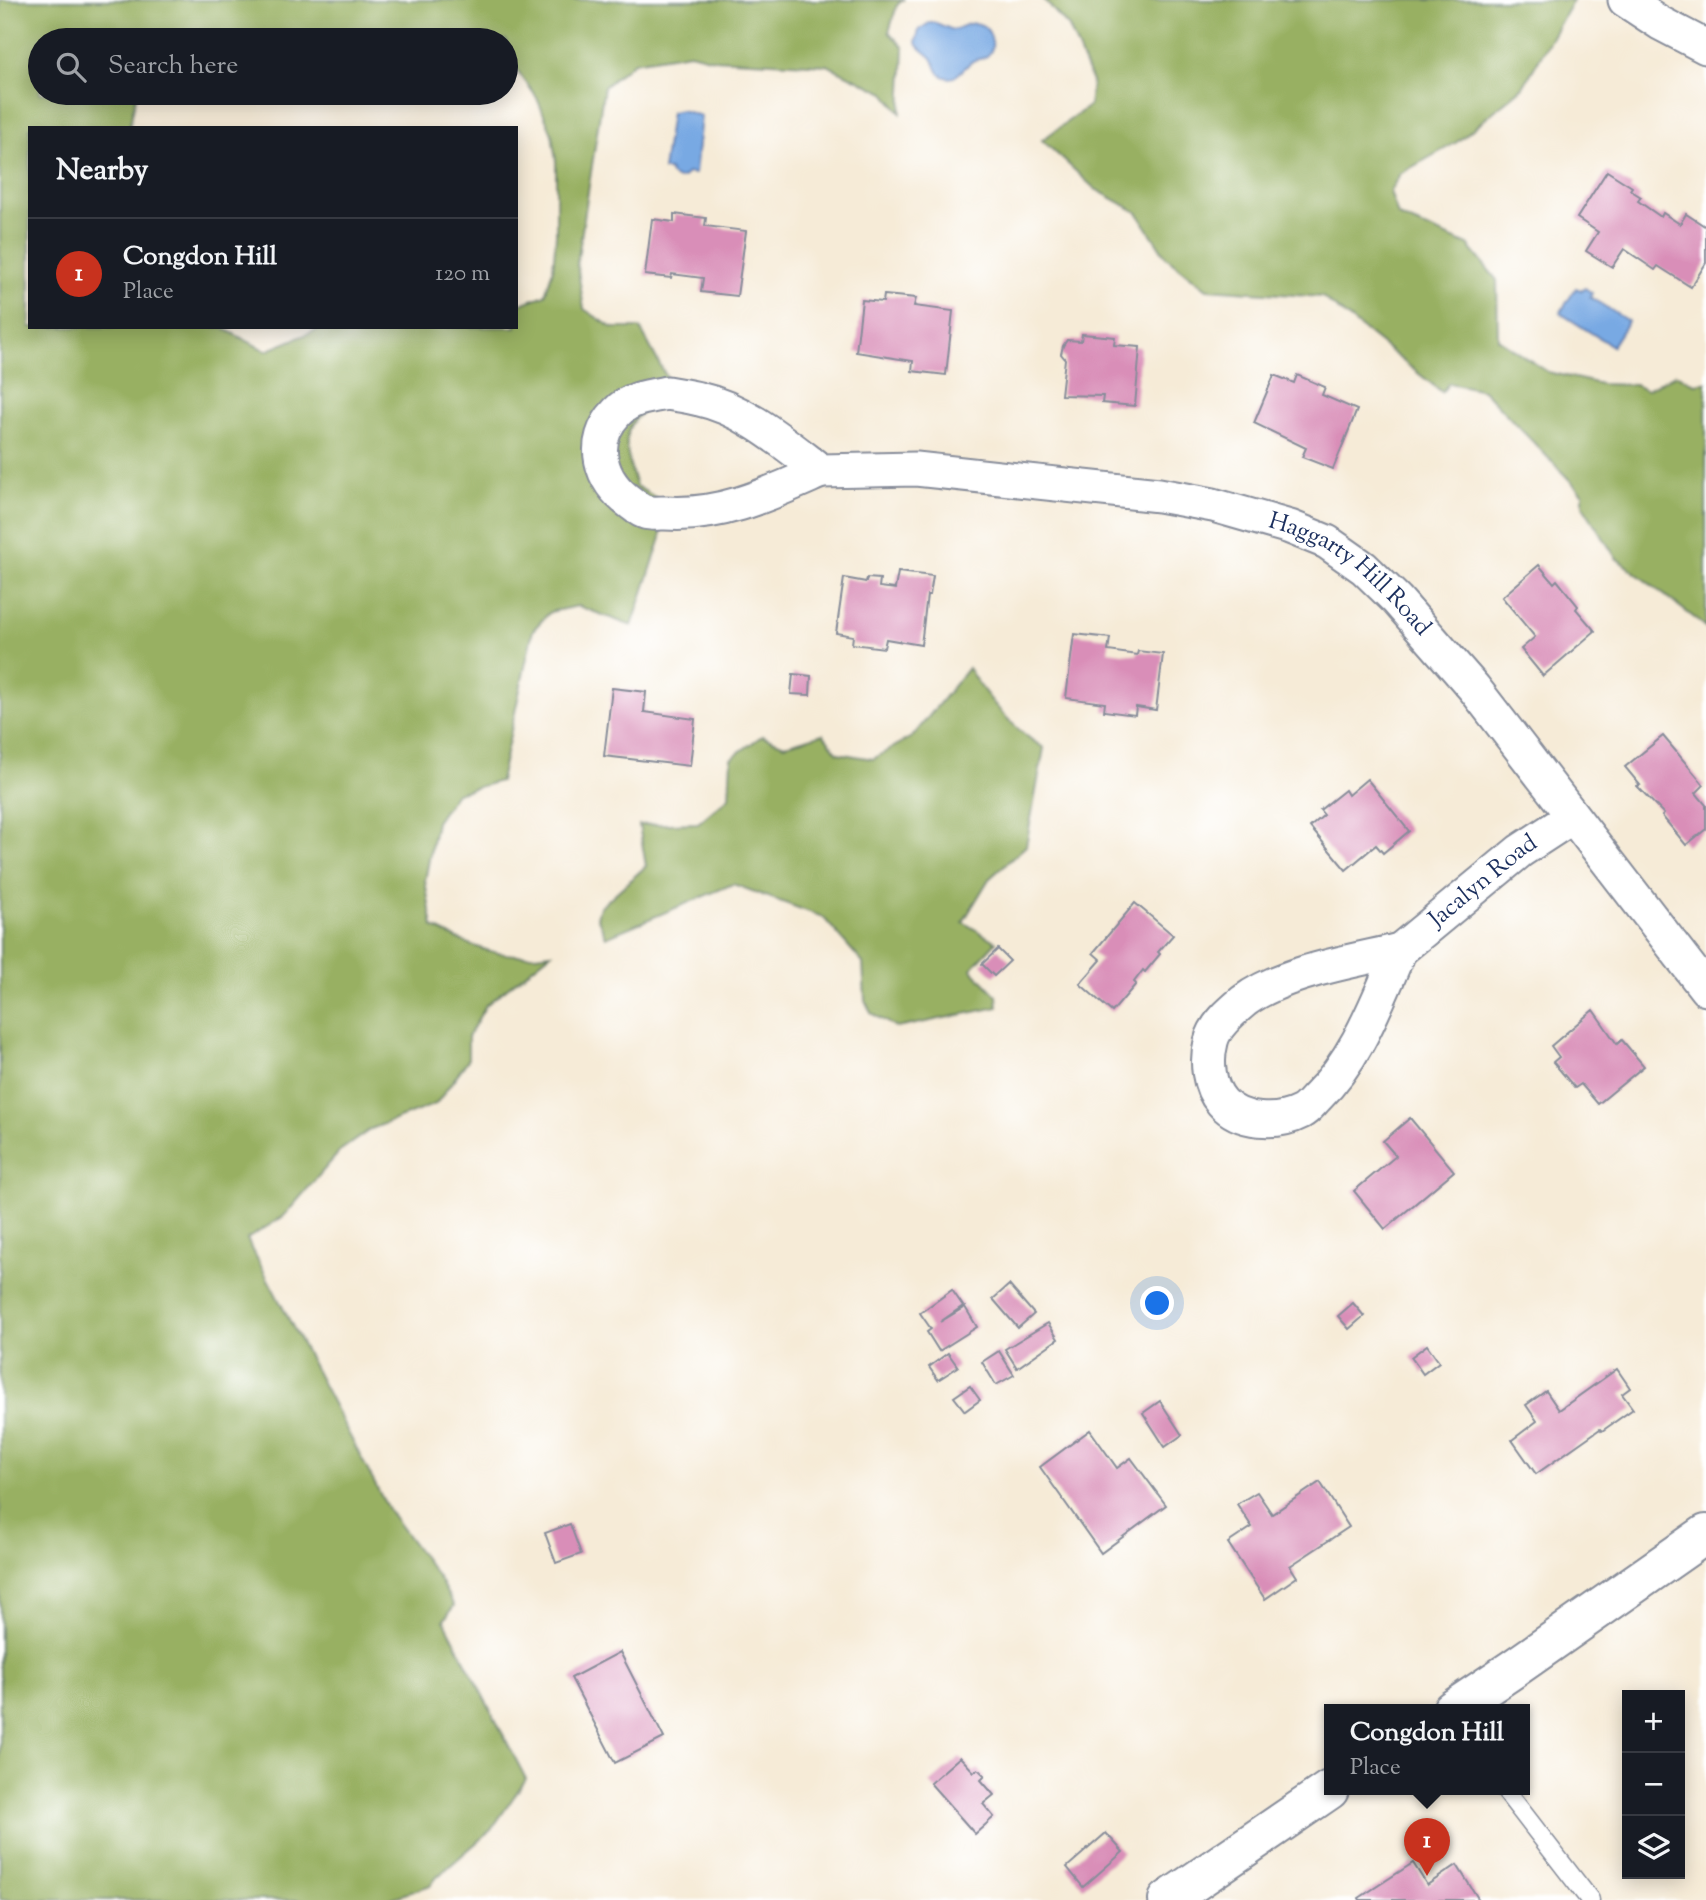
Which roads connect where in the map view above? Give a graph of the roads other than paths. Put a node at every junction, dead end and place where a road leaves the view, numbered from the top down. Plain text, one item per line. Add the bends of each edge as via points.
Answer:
1 (1625, 0) edge
2 (1706, 47) edge
3 (821, 471) junction
4 (1572, 817) junction
5 (1400, 950) junction
6 (1706, 989) edge
7 (1706, 1534) edge
8 (1461, 1704) edge
9 (1324, 1793) edge
10 (1509, 1795) edge
11 (1168, 1900) edge
12 (1590, 1900) edge

1 - 2 street
3 - 3 street, Haggarty Hill Road via 736,413 701,399 667,393 640,398 618,410 602,434 601,465 616,493 645,512 717,510 761,498
3 - 4 street, Haggarty Hill Road via 916,469 1159,495 1213,505 1327,542 1364,568 1397,600 1474,688
4 - 5 street, Jacalyn Road via 1520,851
4 - 6 street, Haggarty Hill Road
5 - 5 street, Jacalyn Road via 1356,1048 1303,1111 1277,1120 1245,1118 1222,1102 1208,1074 1211,1039 1226,1017 1268,988 1310,972
7 - 8 street
9 - 11 street
10 - 12 lane

